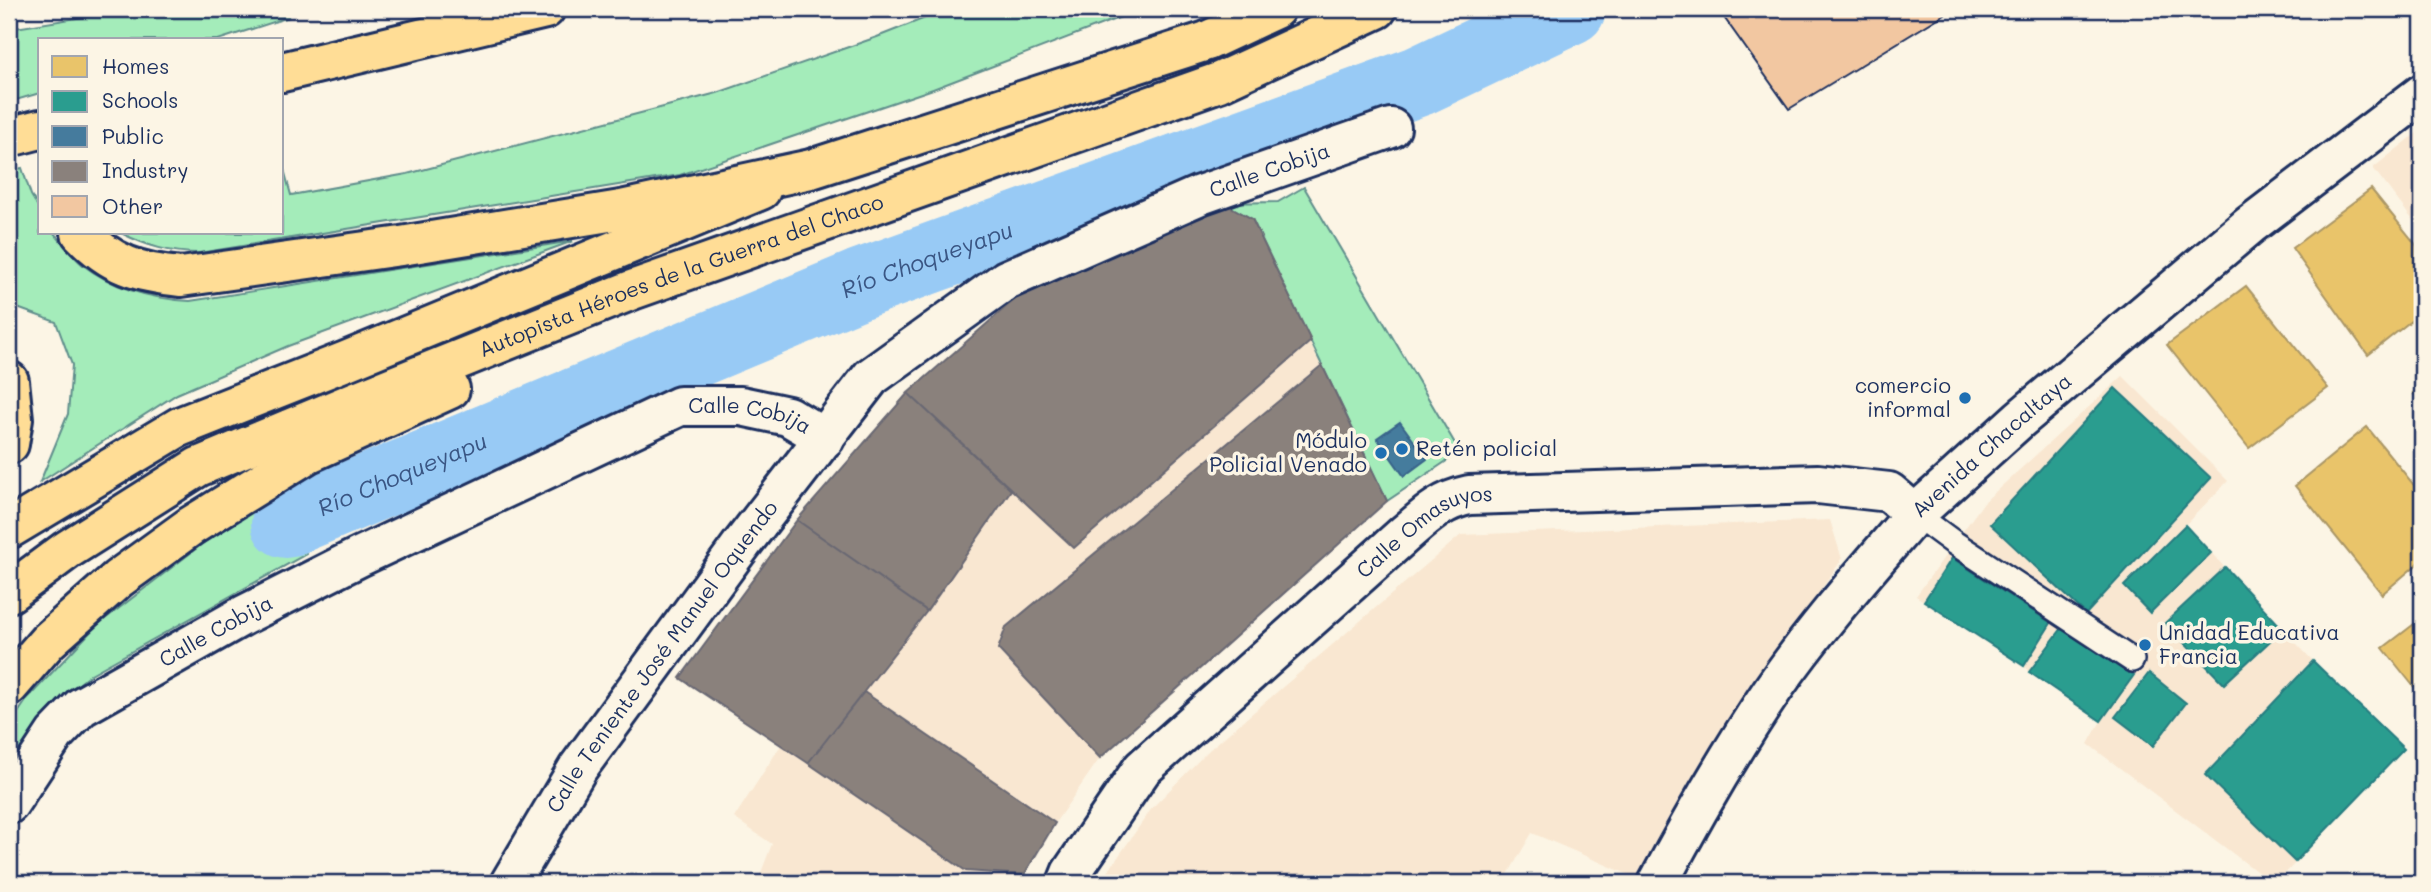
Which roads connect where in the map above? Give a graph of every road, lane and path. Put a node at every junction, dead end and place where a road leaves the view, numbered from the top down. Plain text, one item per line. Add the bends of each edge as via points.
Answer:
1 (545, 9) edge
2 (1275, 9) edge
3 (1377, 9) edge
4 (284, 72) edge
5 (2422, 94) edge
6 (1391, 128) dead end
7 (38, 130) edge
8 (9, 136) edge
9 (811, 169) junction
10 (82, 234) edge
11 (632, 290) junction
12 (9, 382) edge
13 (825, 438) junction
14 (9, 444) edge
15 (1915, 514) junction
16 (9, 529) edge
17 (9, 593) edge
18 (2132, 660) dead end
19 (9, 686) edge
20 (9, 804) edge
21 (510, 883) edge
22 (1067, 883) edge
23 (1658, 883) edge

1 - 4 main road
2 - 9 main road, Autopista Héroes de la Guerra del Chaco via 1207,41
3 - 11 main road, Autopista Héroes de la Guerra del Chaco via 1219,82
5 - 15 street, Avenida Chacaltaya via 2250,225
6 - 13 street, Calle Cobija via 1200,195 1006,280 871,377
7 - 8 main road
9 - 10 main road via 621,210 181,278 149,274 114,262
9 - 16 main road, Autopista Héroes de la Guerra del Chaco via 179,427
11 - 17 main road, Autopista Héroes de la Guerra del Chaco via 198,467 67,550
11 - 19 main road via 446,391 307,454 191,526 78,614
12 - 14 main road via 13,419
13 - 20 street, Calle Cobija via 788,416 741,405 680,406 359,557 244,615 81,707 55,734
13 - 21 street, Calle Teniente José Manuel Oquendo via 578,768
15 - 18 lane
15 - 22 street, Calle Omasuyos via 1889,492 1818,484 1451,499 1406,533 1142,769
15 - 23 street, Avenida Chacaltaya via 1842,599 1774,689 1713,783

